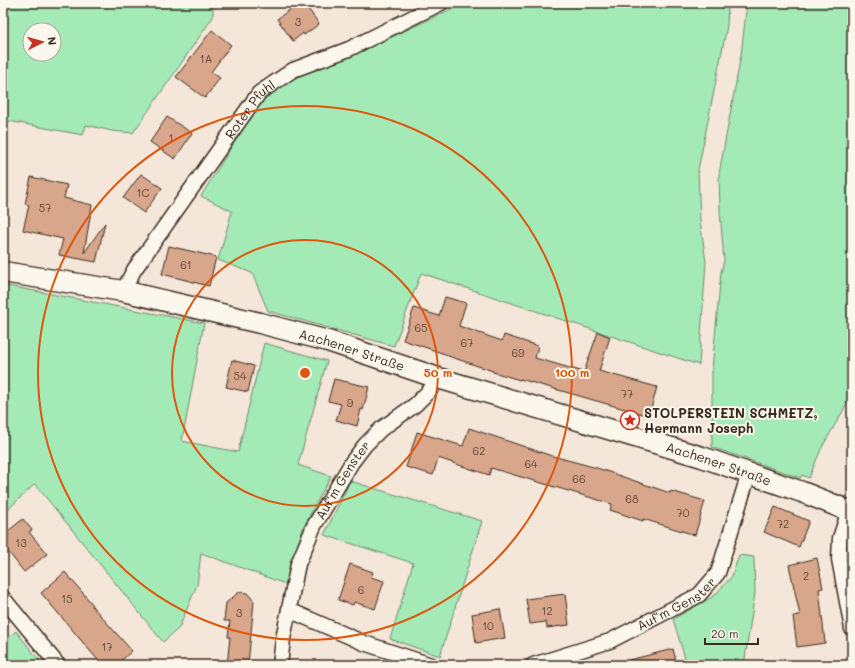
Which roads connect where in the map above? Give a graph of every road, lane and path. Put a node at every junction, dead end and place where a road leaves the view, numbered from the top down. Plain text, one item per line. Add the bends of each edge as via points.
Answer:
1 (441, 3) edge
2 (3, 272) edge
3 (123, 291) junction
4 (438, 378) junction
5 (749, 474) junction
6 (850, 511) edge
7 (3, 598) edge
8 (288, 610) junction
9 (852, 629) edge
10 (58, 665) edge
11 (280, 665) edge
12 (431, 665) edge
13 (533, 665) edge

1 - 3 street, Roter Pfuhl via 349,49 293,70 259,93 134,270
2 - 3 street, Aachener Straße
3 - 4 street, Aachener Straße via 320,339
4 - 5 street, Aachener Straße via 702,457
4 - 8 street, Auf'm Genster via 415,405 381,429 352,462 314,526 298,564
5 - 6 street, Aachener Straße
5 - 13 street, Auf'm Genster via 718,573 699,596 610,641
6 - 9 street via 840,538 839,559
7 - 10 street
8 - 11 street, Auf'm Genster
8 - 12 street via 364,643

